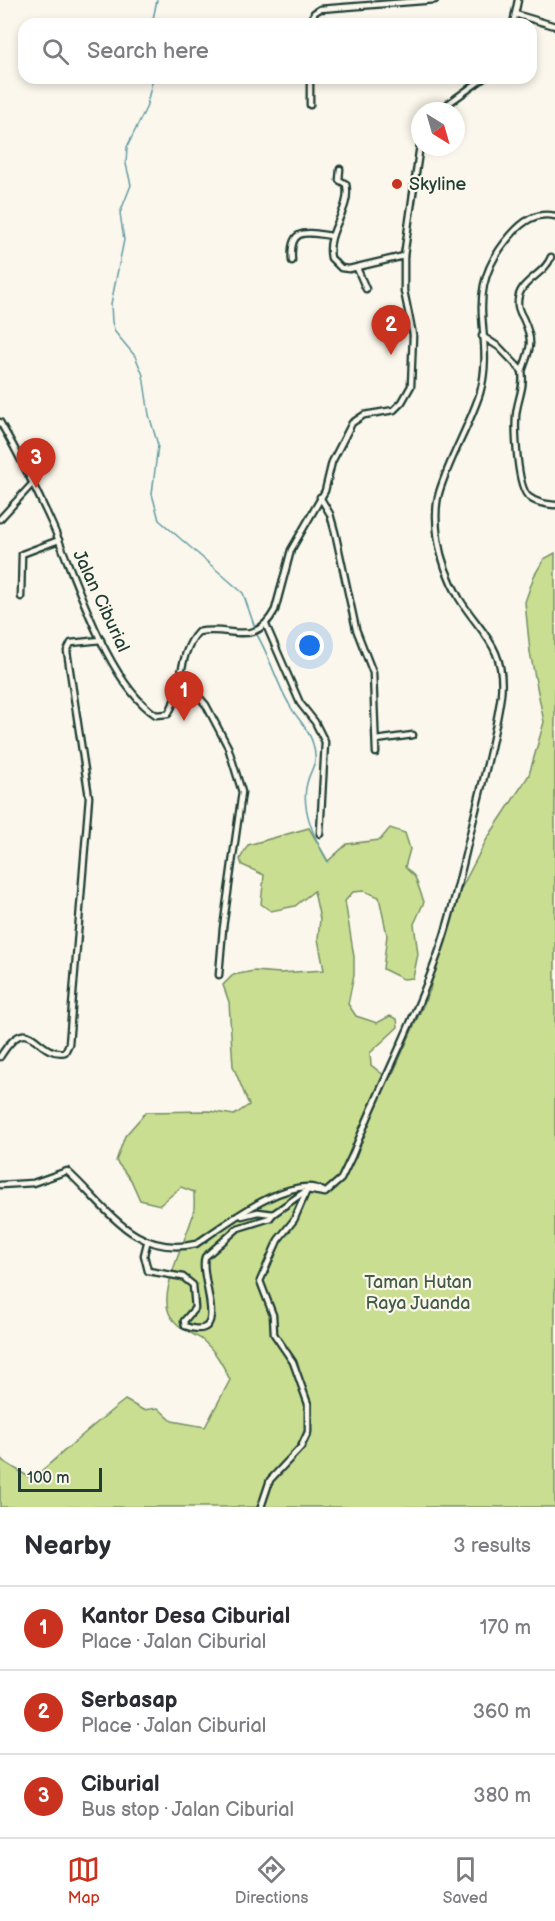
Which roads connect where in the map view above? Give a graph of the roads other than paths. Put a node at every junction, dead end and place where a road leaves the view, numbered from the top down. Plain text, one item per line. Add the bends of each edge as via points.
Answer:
1 (435, 0) edge
2 (518, 0) edge
3 (395, 2) edge
4 (515, 14) junction
5 (314, 18) edge
6 (514, 18) edge
7 (528, 18) edge
8 (537, 21) edge
9 (555, 26) edge
10 (310, 84) edge
11 (476, 84) edge
12 (451, 102) edge
13 (310, 105) dead end
14 (418, 156) edge
15 (340, 169) dead end
16 (555, 216) edge
17 (332, 236) junction
18 (404, 256) junction
19 (550, 257) dead end
20 (292, 261) dead end
21 (357, 268) junction
22 (366, 289) dead end
23 (482, 336) junction
24 (522, 371) junction
25 (0, 422) edge
26 (33, 483) junction
27 (320, 497) junction
28 (555, 505) edge
29 (0, 519) edge
30 (59, 540) junction
31 (21, 597) dead end
32 (266, 625) junction
33 (101, 640) junction
34 (178, 686) junction
35 (413, 735) dead end
36 (376, 740) junction
37 (376, 753) dead end
38 (320, 834) dead end
39 (219, 975) dead end
40 (0, 1057) edge
41 (0, 1185) edge
42 (307, 1190) junction
43 (325, 1192) junction
44 (273, 1214) junction
45 (236, 1217) junction
46 (147, 1243) junction
47 (261, 1507) edge

1 - 3 street
2 - 4 street
3 - 5 street via 320,9
4 - 6 street
4 - 7 street
8 - 9 street
10 - 13 street
11 - 12 street
14 - 18 street
15 - 17 street via 339,180 346,184 347,197
16 - 23 street via 537,215 514,231 496,254 483,281
17 - 20 street via 298,234
17 - 21 street via 330,253 334,261 344,269
18 - 21 street
18 - 27 street via 404,291 412,335 411,386 394,410 364,415 352,423 337,450
19 - 24 street via 519,294 518,308 531,343
21 - 22 street
23 - 24 street
23 - 43 street via 480,392 439,493 438,539 459,598 493,645 501,693 480,795 440,951 352,1156 341,1179
24 - 28 street via 516,415 521,486 528,497
25 - 26 street, Jalan Ciburial
26 - 29 street
26 - 30 street, Jalan Ciburial
27 - 32 street via 291,550 275,610
27 - 36 street via 330,514 356,629 373,673
30 - 31 street via 22,554
30 - 33 street, Jalan Ciburial
32 - 34 street, Jalan Ciburial via 252,633 198,632 189,644
32 - 38 street via 300,703 325,742
33 - 34 street, Jalan Ciburial via 133,693 156,715 169,713
33 - 40 street via 71,643 67,651 89,797 69,1044 61,1053 35,1037 18,1036 11,1039
34 - 39 street via 194,690 206,705 228,747 242,792
35 - 36 street
36 - 37 street
41 - 46 street via 33,1183 67,1171 127,1230
42 - 43 street
42 - 44 street
42 - 47 street via 260,1281 273,1315 274,1334 293,1362 308,1404 308,1432 301,1447 270,1480
43 - 45 street via 308,1186 279,1192
44 - 45 street via 258,1212
44 - 46 street via 238,1228 205,1257 203,1274 212,1312 211,1321 199,1330 185,1326 184,1320 195,1308 193,1285 183,1277 148,1271 144,1255
45 - 46 street via 196,1244

